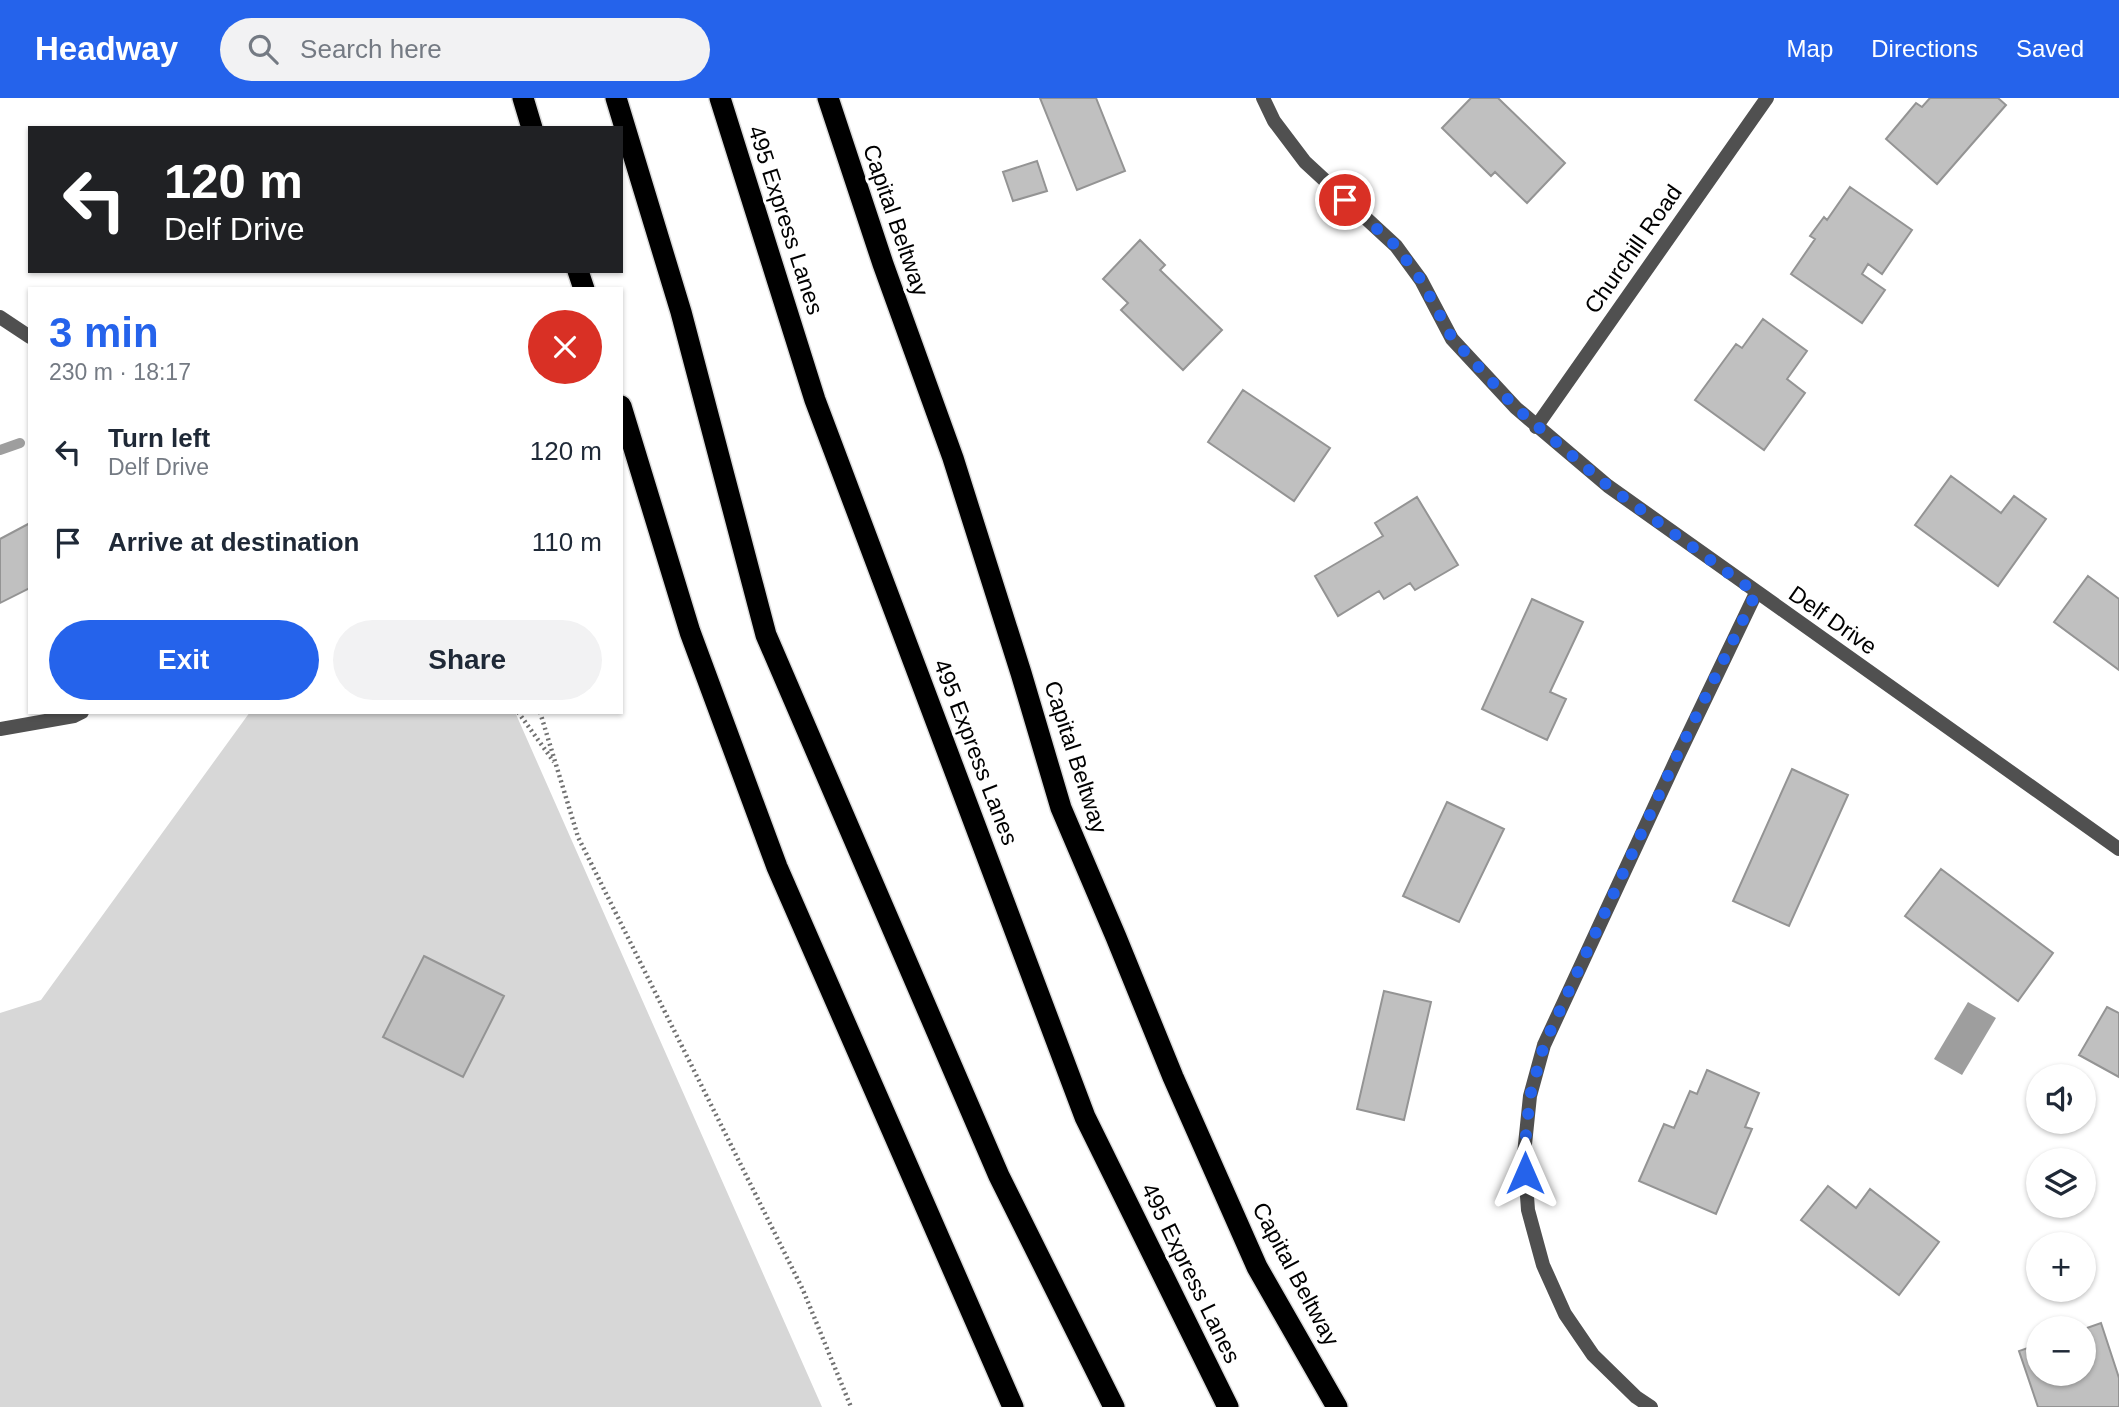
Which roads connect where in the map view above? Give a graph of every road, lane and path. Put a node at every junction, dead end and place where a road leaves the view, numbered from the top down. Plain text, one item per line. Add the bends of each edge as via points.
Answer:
1 (523, 98) edge
2 (616, 98) edge
3 (720, 98) edge
4 (828, 98) edge
5 (1263, 98) edge
6 (1767, 98) edge
7 (531, 126) edge
8 (0, 317) edge
9 (28, 336) edge
10 (623, 412) edge
11 (1536, 427) junction
12 (1756, 593) junction
13 (78, 714) edge
14 (519, 714) edge
15 (541, 714) edge
16 (0, 730) edge
17 (556, 766) junction
18 (2119, 849) edge
19 (851, 1407) edge
20 (1013, 1407) edge
21 (1114, 1407) edge
22 (1228, 1407) edge
23 (1338, 1407) edge
24 (1651, 1407) edge

1 - 7 highway
2 - 21 highway via 681,312 766,635 999,1176
3 - 22 highway, 495 Express Lanes via 815,400 1085,1117
4 - 23 highway, Capital Beltway via 953,458 1061,808 1257,1267
5 - 11 street, Delf Drive via 1305,162 1396,246 1421,280 1452,338
6 - 11 street, Churchill Road
8 - 9 street
10 - 20 highway via 691,632 777,867
11 - 12 street, Delf Drive via 1608,486
12 - 18 street, Delf Drive
12 - 24 street via 1544,1045 1530,1096 1524,1154 1528,1210 1543,1265 1565,1314 1593,1355
13 - 16 street
14 - 17 path
15 - 17 path
17 - 19 path via 578,837 803,1290

